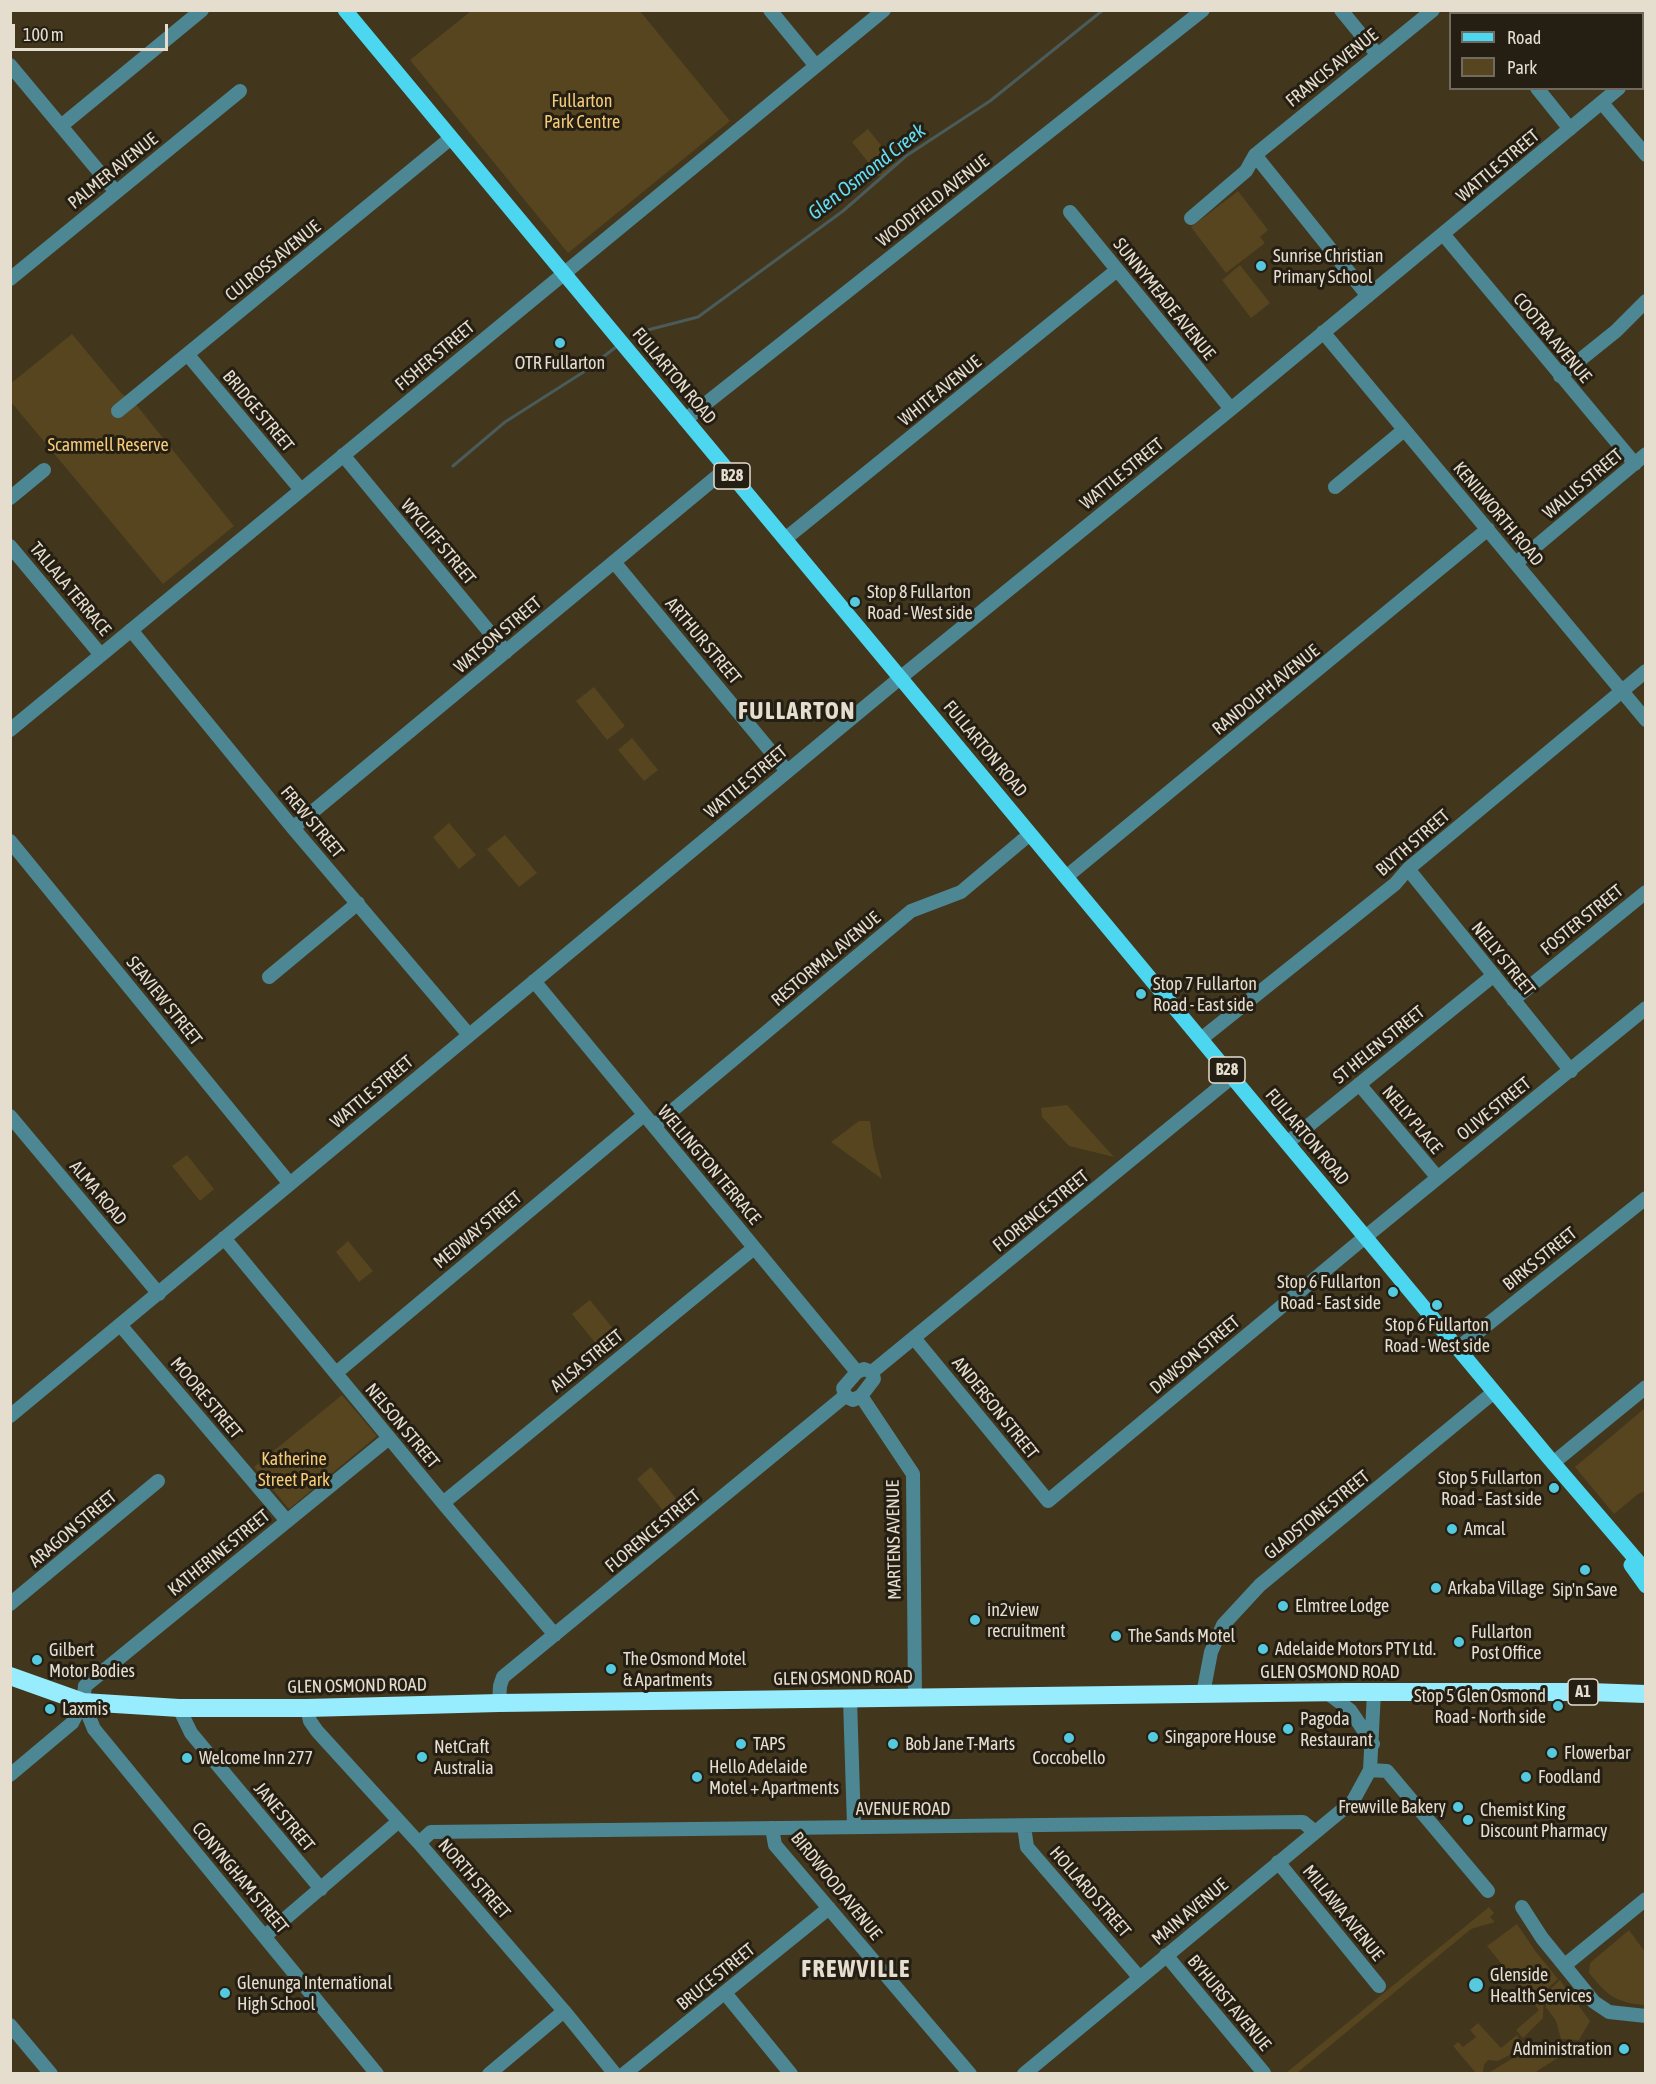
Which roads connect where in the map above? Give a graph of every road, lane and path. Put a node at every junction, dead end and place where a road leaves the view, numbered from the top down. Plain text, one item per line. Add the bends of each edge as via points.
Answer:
1 (202, 10) edge
2 (345, 10) edge
3 (770, 10) edge
4 (884, 10) edge
5 (1203, 10) edge
6 (1341, 10) edge
7 (1433, 10) edge
8 (1377, 54) junction
9 (10, 65) edge
10 (816, 66) junction
11 (1539, 90) edge
12 (1617, 90) edge
13 (240, 91) dead end
14 (1602, 102) junction
15 (61, 126) junction
16 (1570, 129) junction
17 (451, 138) junction
18 (1255, 155) junction
19 (1646, 155) edge
20 (116, 192) junction
21 (1070, 212) dead end
22 (1191, 218) dead end
23 (1443, 234) junction
24 (1117, 270) junction
25 (563, 273) junction
26 (10, 279) edge
27 (1368, 296) junction
28 (1646, 301) edge
29 (1323, 332) junction
30 (188, 355) junction
31 (1560, 376) junction
32 (1231, 409) junction
33 (118, 411) dead end
34 (685, 420) junction
35 (1404, 430) junction
36 (1646, 454) edge
37 (343, 455) junction
38 (1635, 464) junction
39 (726, 469) junction
40 (44, 470) dead end
41 (1335, 487) dead end
42 (301, 490) junction
43 (10, 498) edge
44 (1488, 530) junction
45 (785, 539) junction
46 (10, 546) edge
47 (614, 562) junction
48 (1516, 563) junction
49 (131, 630) junction
50 (506, 652) junction
51 (101, 655) junction
52 (1646, 671) edge
53 (900, 678) junction
54 (1622, 691) junction
55 (1646, 720) edge
56 (10, 730) edge
57 (787, 771) junction
58 (293, 828) junction
59 (1030, 834) junction
60 (10, 841) edge
61 (1408, 869) junction
62 (1066, 877) junction
63 (1646, 892) edge
64 (358, 903) junction
65 (1494, 975) junction
66 (269, 977) dead end
67 (534, 981) junction
68 (1513, 999) junction
69 (1646, 1008) edge
70 (469, 1035) junction
71 (1201, 1039) junction
72 (1571, 1071) junction
73 (1232, 1077) junction
74 (1359, 1084) junction
75 (10, 1116) edge
76 (649, 1121) junction
77 (1287, 1143) junction
78 (1438, 1178) junction
79 (290, 1184) junction
80 (1646, 1198) edge
81 (1365, 1237) junction
82 (224, 1238) junction
83 (754, 1248) junction
84 (159, 1294) junction
85 (121, 1326) junction
86 (914, 1338) junction
87 (1458, 1348) junction
88 (857, 1372) junction
89 (872, 1372) junction
90 (336, 1373) junction
91 (1646, 1387) edge
92 (1494, 1392) junction
93 (845, 1396) junction
94 (861, 1396) junction
95 (10, 1416) edge
96 (389, 1438) junction
97 (1553, 1463) junction
98 (158, 1481) dead end
99 (1048, 1501) joint
100 (442, 1503) junction
101 (1595, 1513) junction
102 (287, 1521) junction
103 (1646, 1571) edge
104 (1646, 1586) edge
105 (10, 1604) edge
106 (555, 1635) junction
107 (10, 1676) edge
108 (1326, 1692) junction
109 (1374, 1692) junction
110 (1203, 1694) junction
111 (1646, 1694) edge
112 (915, 1698) junction
113 (850, 1699) junction
114 (83, 1702) junction
115 (499, 1703) junction
116 (179, 1708) junction
117 (307, 1708) junction
118 (1372, 1744) junction
119 (1370, 1770) junction
120 (10, 1775) edge
121 (399, 1821) junction
122 (854, 1826) junction
123 (1024, 1826) junction
124 (772, 1828) junction
125 (1315, 1832) junction
126 (419, 1843) junction
127 (1278, 1862) junction
128 (321, 1889) junction
129 (1488, 1891) dead end
130 (1646, 1899) edge
131 (1522, 1907) dead end
132 (829, 1908) junction
133 (264, 1936) junction
134 (1166, 1955) junction
135 (1565, 1965) junction
136 (1140, 1977) junction
137 (1379, 1986) dead end
138 (725, 1993) junction
139 (564, 2011) junction
140 (1646, 2016) edge
141 (10, 2025) edge
142 (51, 2073) edge
143 (377, 2073) edge
144 (489, 2073) edge
145 (615, 2073) edge
146 (624, 2073) edge
147 (791, 2073) edge
148 (970, 2073) edge
149 (1024, 2073) edge
150 (1264, 2073) edge

1 - 15 street
2 - 17 main road, FULLARTON ROAD / B28
3 - 10 street
4 - 10 street, FISHER STREET
5 - 34 street, WOODFIELD AVENUE
6 - 8 street
7 - 8 street, FRANCIS AVENUE
8 - 18 street, FRANCIS AVENUE
9 - 15 street
10 - 25 street, FISHER STREET
11 - 16 street
12 - 14 street, WATTLE STREET
13 - 20 street, PALMER AVENUE
14 - 16 street, WATTLE STREET
14 - 19 street
15 - 20 street
16 - 23 street, WATTLE STREET
17 - 25 main road, FULLARTON ROAD / B28
17 - 30 street, CULROSS AVENUE
18 - 22 street, FRANCIS AVENUE via 1246,171
18 - 27 street
20 - 26 street, PALMER AVENUE
21 - 24 street, SUNNYMEADE AVENUE
23 - 27 street, WATTLE STREET
23 - 31 street, COOTRA AVENUE
24 - 32 street, SUNNYMEADE AVENUE
24 - 45 street, WHITE AVENUE
25 - 34 main road, FULLARTON ROAD / B28
25 - 37 street, FISHER STREET
27 - 29 street, WATTLE STREET
28 - 31 street
29 - 32 street, WATTLE STREET
29 - 35 street, KENILWORTH ROAD
30 - 33 street, CULROSS AVENUE
30 - 42 street, BRIDGE STREET
31 - 38 street, COOTRA AVENUE
32 - 53 street, WATTLE STREET
34 - 39 main road, FULLARTON ROAD / B28
35 - 41 street
35 - 44 street, KENILWORTH ROAD
36 - 38 street, WALLIS STREET
37 - 42 street, FISHER STREET
37 - 50 street, WYCLIFF STREET
38 - 48 street, WALLIS STREET
39 - 45 main road, FULLARTON ROAD / B28
39 - 47 street, WATSON STREET
40 - 43 street
42 - 49 street, FISHER STREET
44 - 48 street, KENILWORTH ROAD
44 - 62 street, RANDOLPH AVENUE
45 - 53 main road, FULLARTON ROAD / B28
46 - 51 street, TALLALA TERRACE
47 - 50 street, WATSON STREET
47 - 57 street, ARTHUR STREET
48 - 54 street, KENILWORTH ROAD
49 - 51 street, FISHER STREET
49 - 58 street, FREW STREET
50 - 58 street, WATSON STREET
51 - 56 street, FISHER STREET
52 - 54 street, BLYTH STREET
53 - 57 street, WATTLE STREET
53 - 59 main road, FULLARTON ROAD / B28
54 - 55 street, KENILWORTH ROAD
54 - 61 street, BLYTH STREET
57 - 67 street, WATTLE STREET
58 - 64 street, FREW STREET
59 - 62 main road, FULLARTON ROAD / B28
59 - 76 street, RESTORMAL AVENUE via 961,892 911,911
60 - 79 street, SEAVIEW STREET
61 - 65 street, NELLY STREET
61 - 71 street, BLYTH STREET via 1395,884
62 - 71 main road, FULLARTON ROAD / B28
63 - 68 street, FOSTER STREET
64 - 66 street
64 - 70 street, FREW STREET
65 - 68 street, NELLY STREET
65 - 74 street, ST HELEN STREET
67 - 70 street, WATTLE STREET
67 - 76 street, WELLINGTON TERRACE
68 - 72 street, NELLY STREET
69 - 72 street, OLIVE STREET
70 - 79 street, WATTLE STREET
71 - 73 main road, FULLARTON ROAD / B28
72 - 78 street, OLIVE STREET
73 - 77 main road, FULLARTON ROAD / B28
73 - 86 street, FLORENCE STREET
74 - 77 street, ST HELEN STREET
74 - 78 street, NELLY PLACE
75 - 84 street, ALMA ROAD
76 - 83 street, WELLINGTON TERRACE
76 - 90 street, MEDWAY STREET
77 - 81 main road, FULLARTON ROAD / B28
78 - 81 street, OLIVE STREET
79 - 82 street, WATTLE STREET
80 - 87 street, BIRKS STREET
81 - 87 main road, FULLARTON ROAD / B28
81 - 99 street, DAWSON STREET
82 - 84 street, WATTLE STREET
82 - 90 street, NELSON STREET
83 - 88 street, WELLINGTON TERRACE
83 - 100 street, AILSA STREET
84 - 85 street, WATTLE STREET
85 - 95 street, WATTLE STREET
85 - 102 street, MOORE STREET
86 - 89 street, FLORENCE STREET
86 - 99 street, ANDERSON STREET
87 - 92 main road, FULLARTON ROAD / B28
88 - 89 street
88 - 93 street via 843,1388
89 - 94 street via 874,1379
90 - 96 street, NELSON STREET
91 - 97 street
92 - 97 main road, FULLARTON ROAD / B28
92 - 110 street, GLADSTONE STREET via 1260,1585 1223,1625 1211,1653
93 - 94 street via 853,1400
93 - 106 street, FLORENCE STREET
94 - 112 street, MARTENS AVENUE via 913,1474
96 - 100 street, NELSON STREET
96 - 102 street, KATHERINE STREET
97 - 101 main road, FULLARTON ROAD / B28
98 - 105 street, ARAGON STREET
100 - 106 street, NELSON STREET
101 - 103 main road, FULLARTON ROAD / B28
101 - 104 main road, FULLARTON ROAD / B28
102 - 114 street, KATHERINE STREET via 86,1686
106 - 115 street, FLORENCE STREET via 503,1677
107 - 114 highway, GLEN OSMOND ROAD / A1
108 - 109 highway, GLEN OSMOND ROAD / A1
108 - 110 highway, GLEN OSMOND ROAD / A1
108 - 118 street via 1350,1710
109 - 111 highway, GLEN OSMOND ROAD / A1
109 - 118 street, MAIN AVENUE
110 - 112 highway, GLEN OSMOND ROAD / A1
112 - 113 highway, GLEN OSMOND ROAD / A1
113 - 115 highway, GLEN OSMOND ROAD / A1
113 - 122 street
114 - 116 highway, GLEN OSMOND ROAD / A1
114 - 120 street, KATHERINE STREET via 72,1723
114 - 133 street, CONYNGHAM STREET via 94,1729
115 - 117 highway, GLEN OSMOND ROAD / A1
116 - 117 highway, GLEN OSMOND ROAD / A1
116 - 128 street, JANE STREET via 191,1733
117 - 121 street, NORTH STREET via 317,1731
118 - 119 street, MAIN AVENUE
119 - 125 street, MAIN AVENUE via 1353,1801
119 - 129 street via 1387,1772
121 - 126 street, NORTH STREET
121 - 128 street
122 - 123 street, AVENUE ROAD
122 - 124 street, AVENUE ROAD
123 - 125 street, AVENUE ROAD via 1303,1822
123 - 136 street, HOLLARD STREET via 1027,1847
124 - 126 street, AVENUE ROAD via 431,1832
124 - 132 street, BIRDWOOD AVENUE via 775,1845
125 - 127 street, MAIN AVENUE
126 - 139 street, NORTH STREET
127 - 134 street, MAIN AVENUE
127 - 137 street, MILLAWA AVENUE
128 - 133 street
130 - 135 street
131 - 135 street
132 - 138 street, BRUCE STREET
132 - 148 street, BIRDWOOD AVENUE
133 - 143 street, CONYNGHAM STREET
134 - 136 street, MAIN AVENUE
134 - 150 street, BYHURST AVENUE
135 - 140 street via 1601,2007 1619,2015
136 - 149 street, MAIN AVENUE
138 - 146 street, BRUCE STREET
138 - 147 street
139 - 144 street
139 - 145 street, NORTH STREET
141 - 142 street

